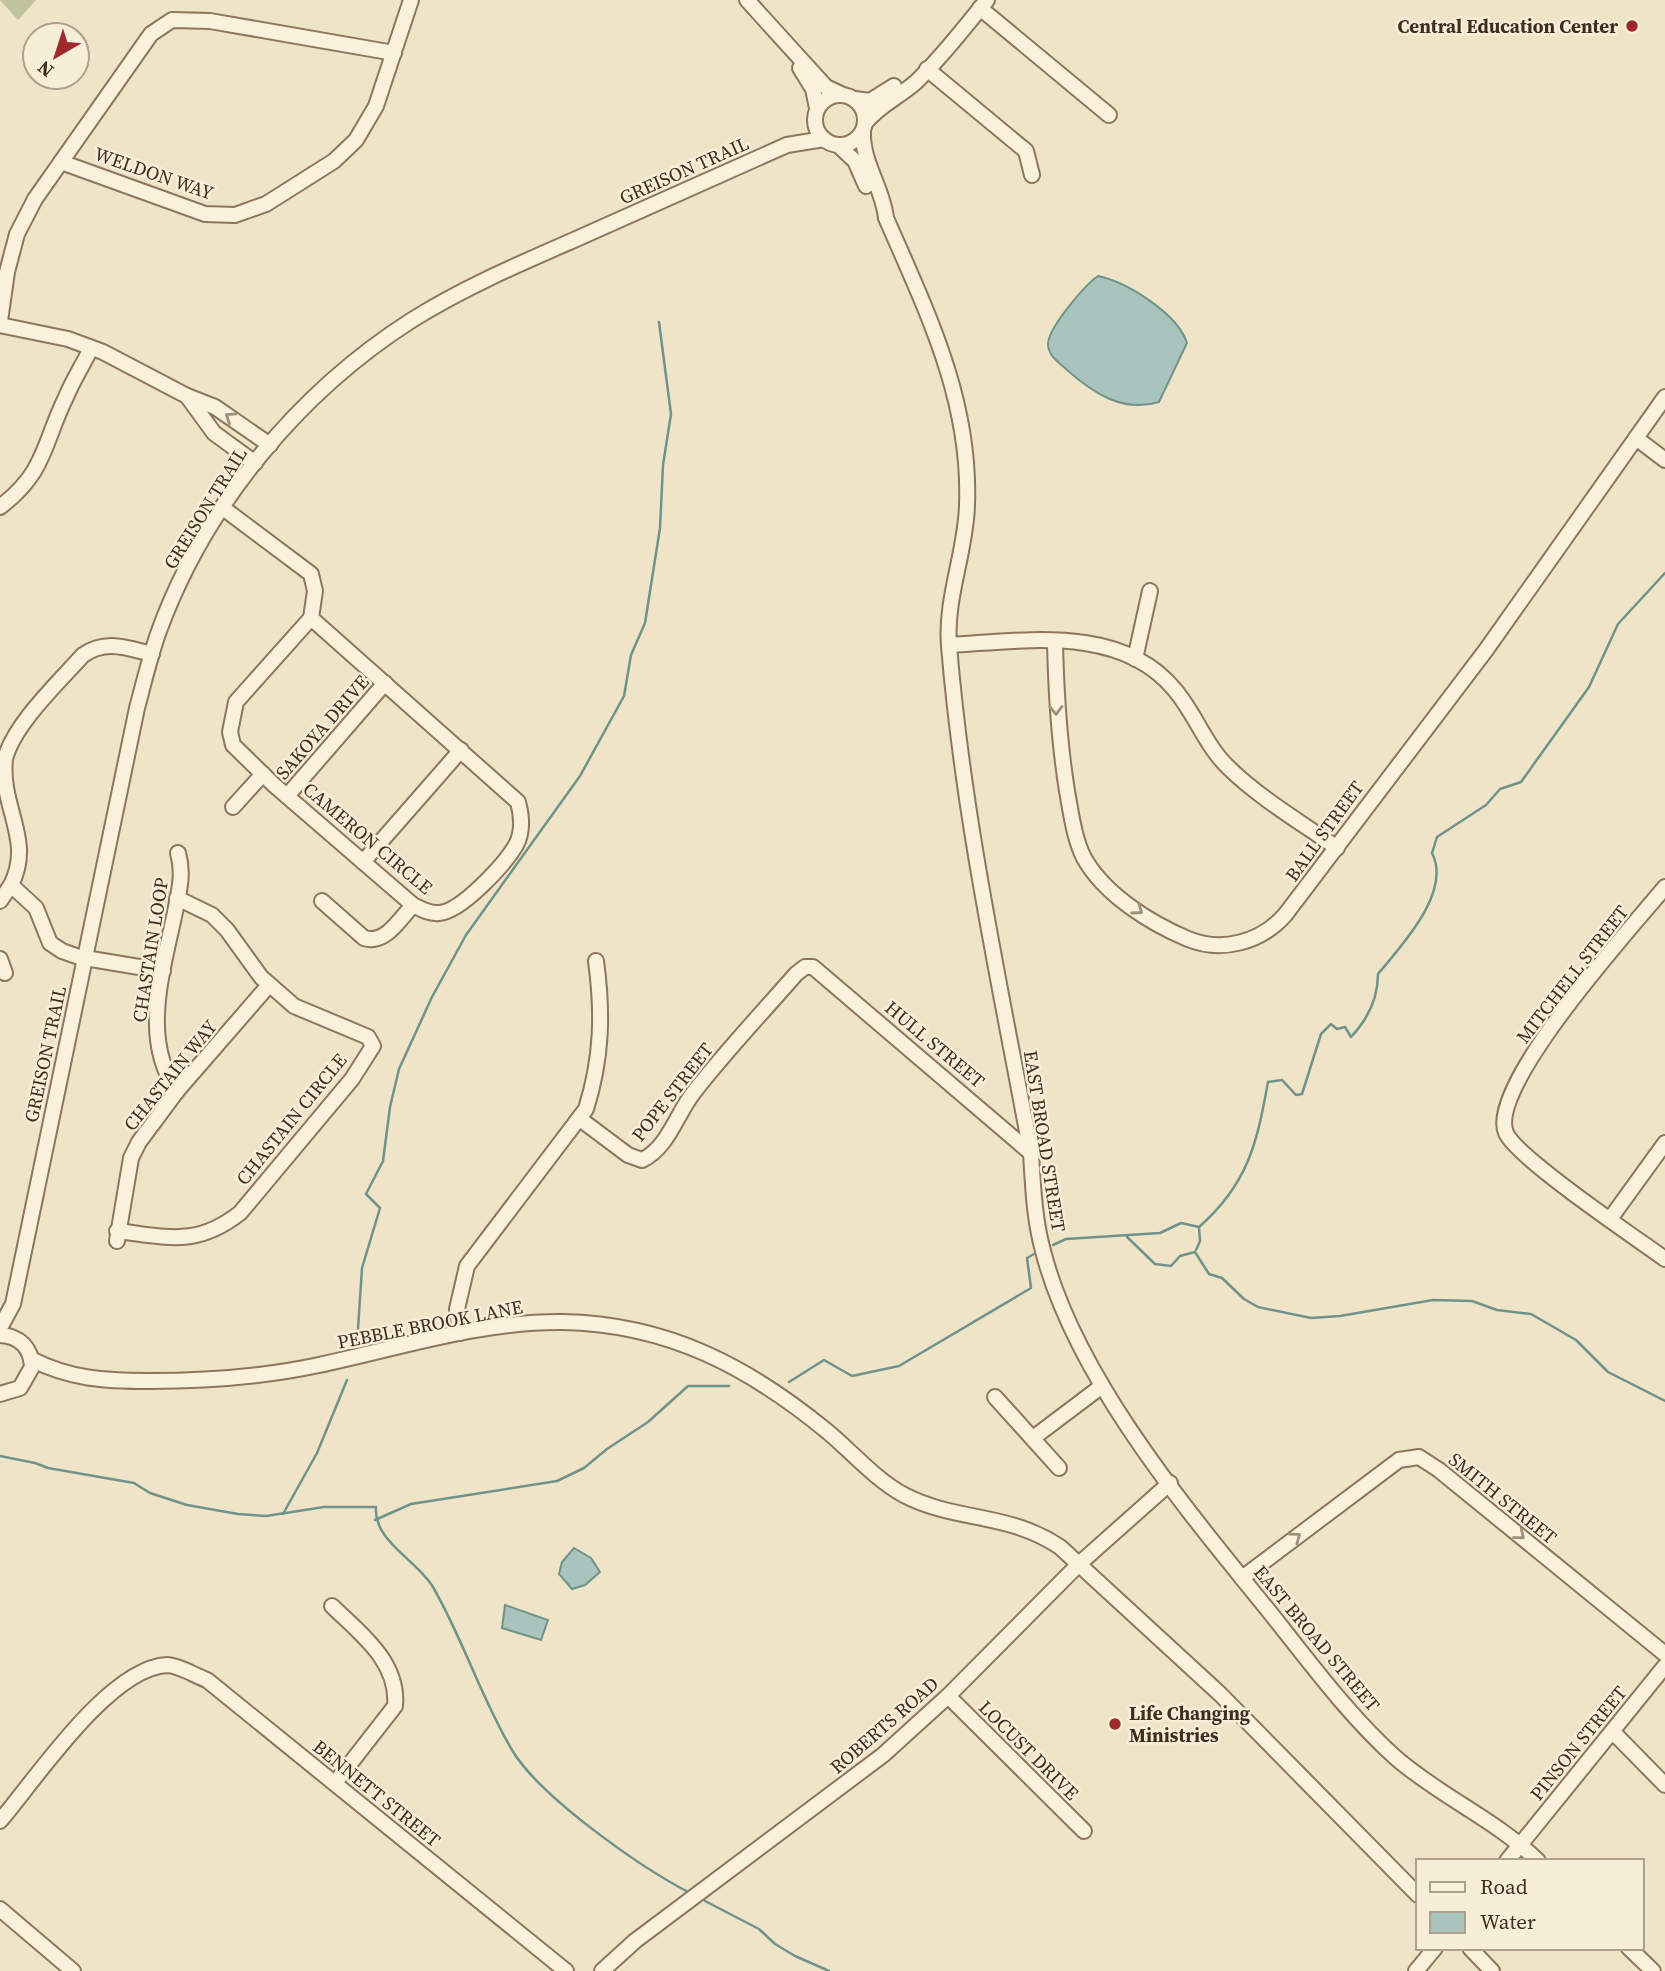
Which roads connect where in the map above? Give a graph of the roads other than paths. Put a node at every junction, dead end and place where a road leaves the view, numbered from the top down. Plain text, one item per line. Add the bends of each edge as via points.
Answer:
1 (411, 0) edge
2 (747, 0) edge
3 (984, 4) edge
4 (780, 37) junction
5 (394, 53) junction
6 (927, 69) junction
7 (849, 97) junction
8 (816, 115) junction
9 (1109, 115) dead end
10 (864, 127) junction
11 (831, 142) junction
12 (787, 145) junction
13 (61, 162) junction
14 (1032, 175) dead end
15 (886, 218) junction
16 (0, 323) edge
17 (91, 348) junction
18 (187, 396) junction
19 (1665, 397) edge
20 (1636, 438) junction
21 (270, 445) junction
22 (1665, 460) edge
23 (254, 463) junction
24 (0, 508) edge
25 (223, 508) junction
26 (1150, 591) dead end
27 (311, 618) junction
28 (1055, 642) junction
29 (949, 645) junction
30 (152, 654) junction
31 (1135, 659) junction
32 (385, 683) junction
33 (461, 750) junction
34 (263, 774) junction
35 (287, 796) junction
36 (233, 807) dead end
37 (1337, 848) junction
38 (178, 853) dead end
39 (363, 862) junction
40 (11, 885) junction
41 (1665, 887) edge
42 (177, 898) junction
43 (0, 901) edge
44 (322, 901) dead end
45 (413, 905) junction
46 (85, 957) junction
47 (596, 961) dead end
48 (813, 967) joint
49 (163, 971) junction
50 (269, 985) junction
51 (177, 1091) junction
52 (580, 1119) junction
53 (1665, 1143) edge
54 (1031, 1153) junction
55 (1610, 1219) junction
56 (117, 1236) joint
57 (1665, 1259) edge
58 (13, 1304) junction
59 (0, 1328) edge
60 (460, 1334) junction
61 (0, 1335) edge
62 (18, 1340) junction
63 (31, 1359) junction
64 (58, 1374) junction
65 (25, 1383) junction
66 (1102, 1386) junction
67 (995, 1397) dead end
68 (2, 1398) edge
69 (1033, 1438) junction
70 (1059, 1468) dead end
71 (1170, 1483) junction
72 (1079, 1564) junction
73 (1242, 1578) junction
74 (332, 1606) dead end
75 (1665, 1654) edge
76 (1665, 1666) edge
77 (948, 1696) junction
78 (1613, 1732) junction
79 (335, 1783) junction
80 (1665, 1785) edge
81 (0, 1822) edge
82 (1084, 1831) dead end
83 (1520, 1844) junction
84 (1509, 1859) edge
85 (1536, 1859) edge
86 (1416, 1893) edge
87 (0, 1909) edge
88 (1433, 1950) edge
89 (1472, 1950) edge
90 (1631, 1950) edge
91 (73, 1971) edge
92 (566, 1971) edge
93 (602, 1971) edge
94 (1416, 1971) edge
95 (1492, 1971) edge
96 (1653, 1971) edge

1 - 5 street, WELDON WAY
2 - 4 street
3 - 6 street
3 - 9 street
4 - 7 street via 826,87
4 - 8 street, EAST BROAD STREET via 813,89
5 - 13 street via 210,21 172,20 151,34
5 - 13 street, WELDON WAY via 376,106 356,140 334,161 266,204 235,215 205,214
6 - 7 street via 870,101
6 - 10 street
6 - 14 street via 1026,151
7 - 8 street via 828,97
7 - 10 street, EAST BROAD STREET via 863,110
8 - 11 street, EAST BROAD STREET
8 - 12 street, GREISON TRAIL
10 - 11 street via 852,142
10 - 15 street, EAST BROAD STREET via 862,147
11 - 12 street, GREISON TRAIL
11 - 15 street, EAST BROAD STREET via 855,161 877,209
12 - 21 street, GREISON TRAIL via 548,251 413,319 317,393
13 - 16 street via 17,233 6,272
15 - 29 street, EAST BROAD STREET via 939,339 963,424 967,509
16 - 17 street
17 - 18 street
17 - 24 street via 65,398 40,464 22,491
21 -> 18 street via 215,407
18 - 23 street via 214,433
19 - 20 street, BALL STREET
20 - 22 street
20 - 37 street, BALL STREET via 1486,650
21 - 23 street, GREISON TRAIL
23 - 25 street, GREISON TRAIL
25 - 27 street via 311,574 315,591
25 - 30 street, GREISON TRAIL via 180,583
26 - 31 street
27 - 32 street, CAMERON CIRCLE
27 - 34 street, CAMERON CIRCLE via 236,702 230,732 233,745
28 - 29 street
28 - 31 street via 1083,641
28 -> 37 street, BALL STREET via 1057,728 1072,824 1084,858 1108,889 1169,931 1206,947 1244,942 1272,930
29 - 54 street, EAST BROAD STREET via 964,768
30 - 40 street via 107,644 93,648 13,739 2,784 20,851 20,867
30 - 46 street, GREISON TRAIL
31 - 37 street via 1174,688 1230,769
32 - 33 street, CAMERON CIRCLE
32 - 35 street, SAKOYA DRIVE
33 - 39 street
33 - 45 street, CAMERON CIRCLE via 518,802 521,829 516,846 455,909 439,914
34 - 35 street, CAMERON CIRCLE
34 - 36 street
35 - 39 street, CAMERON CIRCLE
38 - 42 street, CHASTAIN LOOP via 183,871
39 - 45 street, CAMERON CIRCLE
40 - 43 street
40 - 46 street via 36,908 50,943
41 - 55 street, MITCHELL STREET via 1552,1027 1506,1104 1507,1134 1527,1157
42 - 49 street, CHASTAIN LOOP
42 - 50 street, CHASTAIN CIRCLE via 212,915
44 - 45 street via 371,941 385,936
46 - 49 street
46 - 58 street, GREISON TRAIL
47 - 52 street via 601,1041 595,1081
48 - 52 street, POPE STREET via 796,974 730,1049 647,1157 642,1160 628,1155
48 - 54 street, HULL STREET
49 - 51 street, CHASTAIN LOOP via 156,1040 166,1076
50 - 51 street, CHASTAIN WAY
50 - 56 street, CHASTAIN CIRCLE via 294,1006 368,1037 373,1046 365,1060 240,1213 221,1228 183,1237
51 - 56 street, CHASTAIN WAY via 131,1158
52 - 60 street via 467,1266 457,1309
53 - 55 street
54 - 66 street, EAST BROAD STREET via 1033,1203 1042,1249 1076,1340
55 - 57 street
58 - 59 street, GREISON TRAIL
58 - 62 street, GREISON TRAIL
60 - 64 street, PEBBLE BROOK LANE via 317,1366 229,1378 140,1381
60 - 72 street, PEBBLE BROOK LANE via 533,1322 615,1326 712,1355 788,1399 897,1491 930,1505 1031,1529
61 - 62 street
62 - 63 street
63 - 64 street, PEBBLE BROOK LANE
63 - 65 street
64 - 65 street, PEBBLE BROOK LANE
65 - 68 street, PEBBLE BROOK LANE
66 - 69 street
66 - 71 street, EAST BROAD STREET
67 - 69 street
69 - 70 street
71 - 72 street, ROBERTS ROAD
71 - 73 street, EAST BROAD STREET
72 - 77 street, ROBERTS ROAD
72 - 86 street, PEBBLE BROOK LANE via 1288,1760
73 -> 75 street, SMITH STREET via 1399,1460 1419,1457
73 - 83 street, EAST BROAD STREET via 1340,1700 1395,1757
74 - 79 street via 386,1663 397,1690 395,1706
76 - 78 street, PINSON STREET
77 - 82 street, LOCUST DRIVE
77 - 93 street, ROBERTS ROAD via 884,1755 635,1941
78 - 80 street
78 - 83 street, PINSON STREET
79 - 81 street, BENNETT STREET via 207,1680 168,1665 134,1674 104,1697
79 - 92 street, BENNETT STREET
83 - 84 street, PINSON STREET
83 - 85 street, EAST BROAD STREET
87 - 91 street
88 - 94 street
89 - 95 street
90 - 96 street

